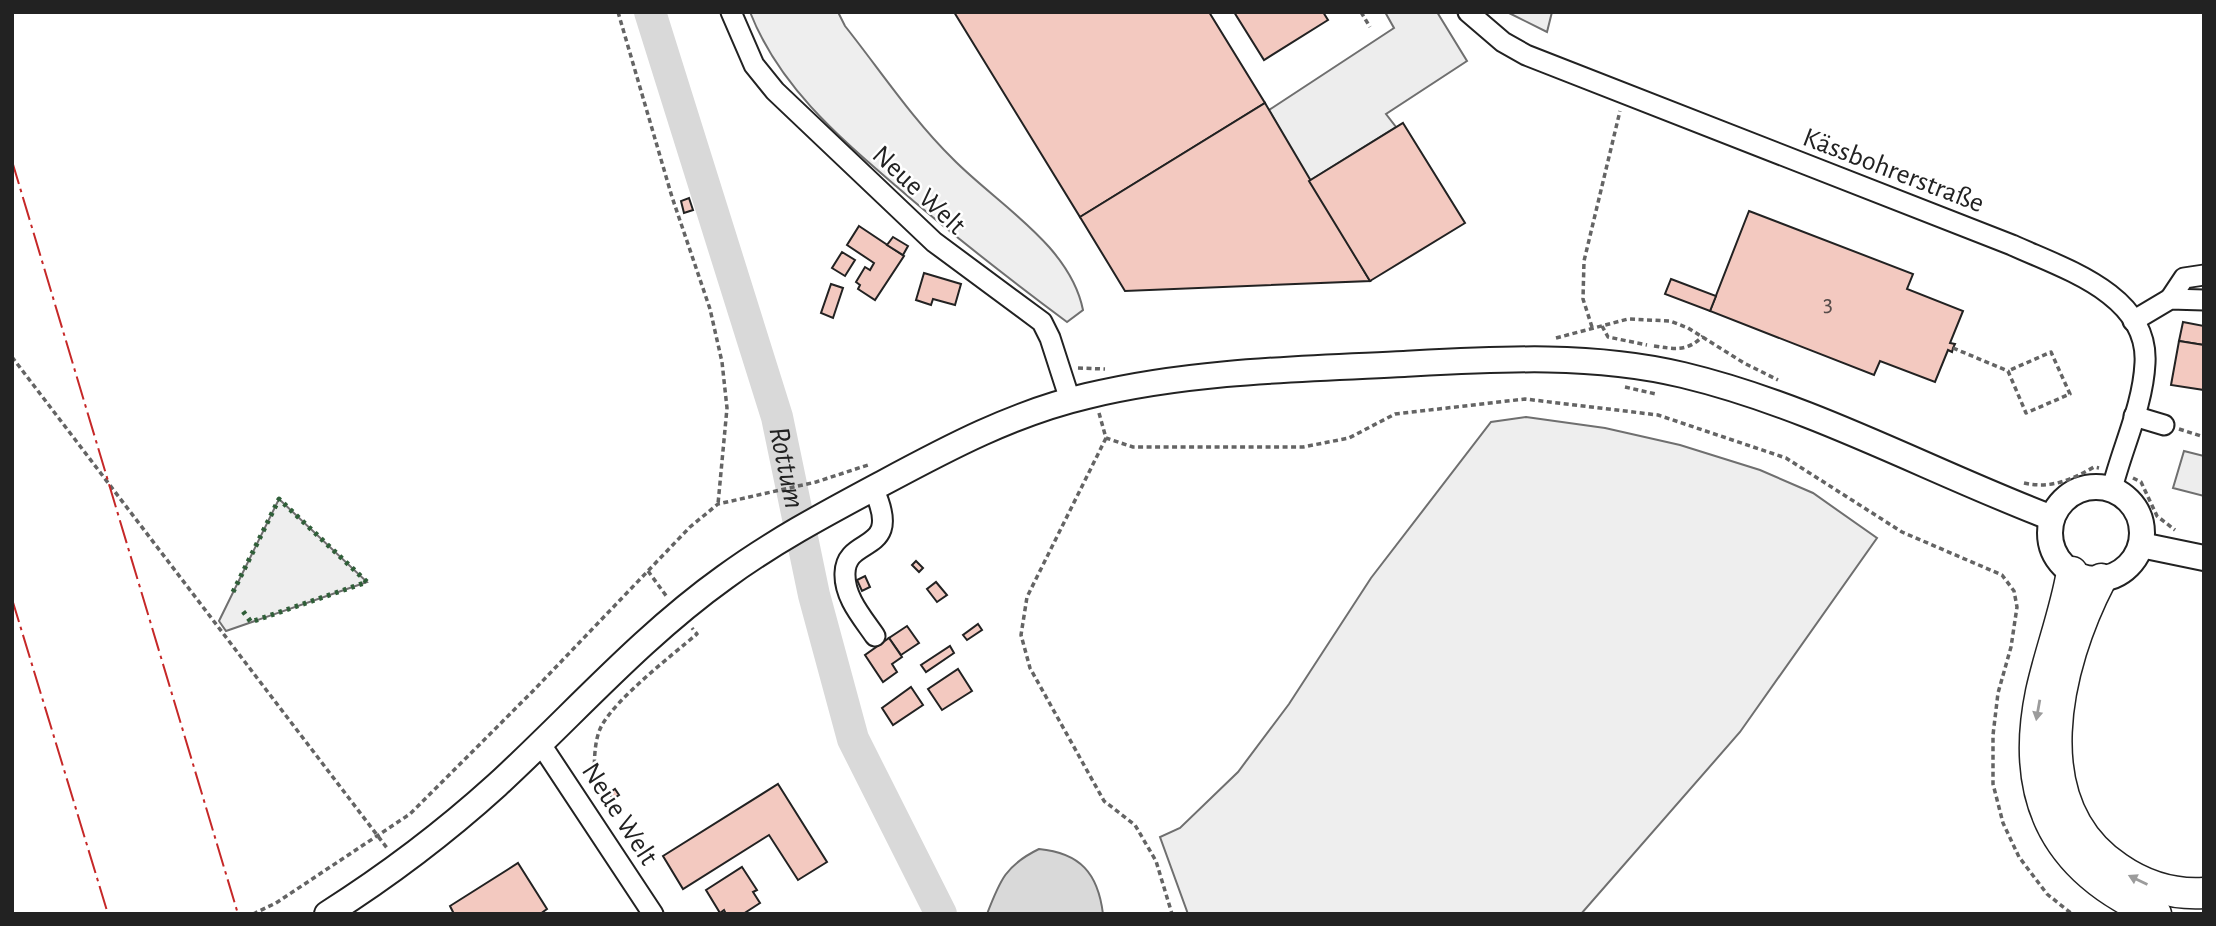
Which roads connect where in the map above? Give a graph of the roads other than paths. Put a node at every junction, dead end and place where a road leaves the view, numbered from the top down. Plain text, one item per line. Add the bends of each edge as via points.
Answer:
1 (731, 12) edge
2 (1468, 12) edge
3 (2204, 275) edge
4 (2170, 299) junction
5 (2204, 300) edge
6 (2133, 321) junction
7 (1070, 400) junction
8 (2134, 416) junction
9 (2164, 425) road end
10 (873, 488) junction
11 (2112, 489) junction
12 (2052, 518) junction
13 (2141, 545) junction
14 (2204, 558) edge
15 (2072, 572) junction
16 (2101, 579) junction
17 (874, 636) dead end
18 (540, 743) junction
19 (2204, 893) edge
20 (327, 914) edge
21 (653, 914) edge
22 (2156, 914) edge

1 - 7 street, Neue Welt via 754,65 775,91 934,242 1034,314 1050,338
2 - 6 street, Kässbohrerstraße via 1503,43 1526,55 2025,251 2105,290
3 - 4 street via 2184,278
4 - 5 street
4 - 6 street
6 - 8 street, Kässbohrerstraße via 2146,363
7 - 10 main road via 957,443
7 - 12 main road via 1248,372 1524,359 1639,367 1738,389 1795,409
8 - 9 street
8 - 11 street, Kässbohrerstraße
10 - 17 street via 885,524 853,556 845,574 851,601
10 - 18 main road via 772,546 679,611
11 - 12 main road via 2076,491 2057,507
11 - 13 main road via 2138,512
12 - 15 main road via 2055,555
13 - 14 main road
13 - 16 main road via 2130,565
15 - 16 main road
15 -> 22 highway via 2036,719 2036,783 2058,841 2074,860 2120,896
19 -> 16 highway via 2157,888 2109,862 2074,823 2062,796 2056,749 2061,696 2085,609
18 - 20 main road via 426,845
18 - 21 street, Neue Welt

